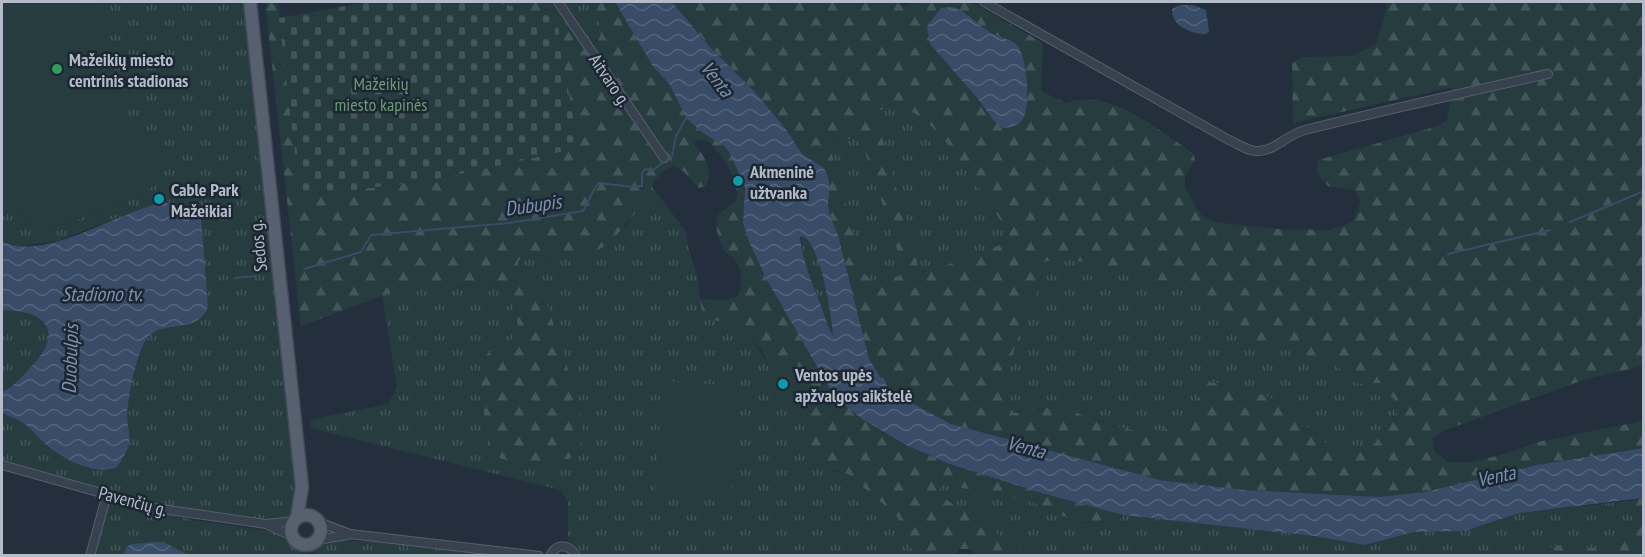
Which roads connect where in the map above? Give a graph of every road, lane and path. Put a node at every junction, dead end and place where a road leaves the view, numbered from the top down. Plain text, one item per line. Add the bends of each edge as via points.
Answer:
1 (250, 2) edge
2 (558, 2) edge
3 (984, 2) edge
4 (1548, 74) dead end
5 (664, 158) dead end
6 (2, 465) edge
7 (302, 487) junction
8 (107, 494) junction
9 (296, 519) junction
10 (317, 520) junction
11 (266, 524) junction
12 (350, 534) junction
13 (296, 539) junction
14 (316, 541) junction
15 (90, 555) edge
16 (305, 555) edge
17 (313, 555) edge
18 (539, 555) edge
19 (550, 555) edge
20 (576, 555) edge

1 - 7 main road, Sedos g.
2 - 5 street, Aitvaro g.
3 - 4 street via 1252,151 1272,148 1299,131
6 - 8 street, Pavenčių g.
7 - 9 main road, Sedos g.
7 - 10 main road, Sedos g.
8 - 11 street, Pavenčių g. via 154,508
8 - 15 street
9 - 10 main road via 306,515
9 - 11 street, Pavenčių g.
9 - 13 main road via 291,528
10 - 12 street
10 - 14 main road via 321,530
11 - 13 street, Pavenčių g.
12 - 14 street
12 - 18 street
13 - 14 main road via 307,544
13 - 16 main road
14 - 17 main road
19 - 20 street via 564,546

